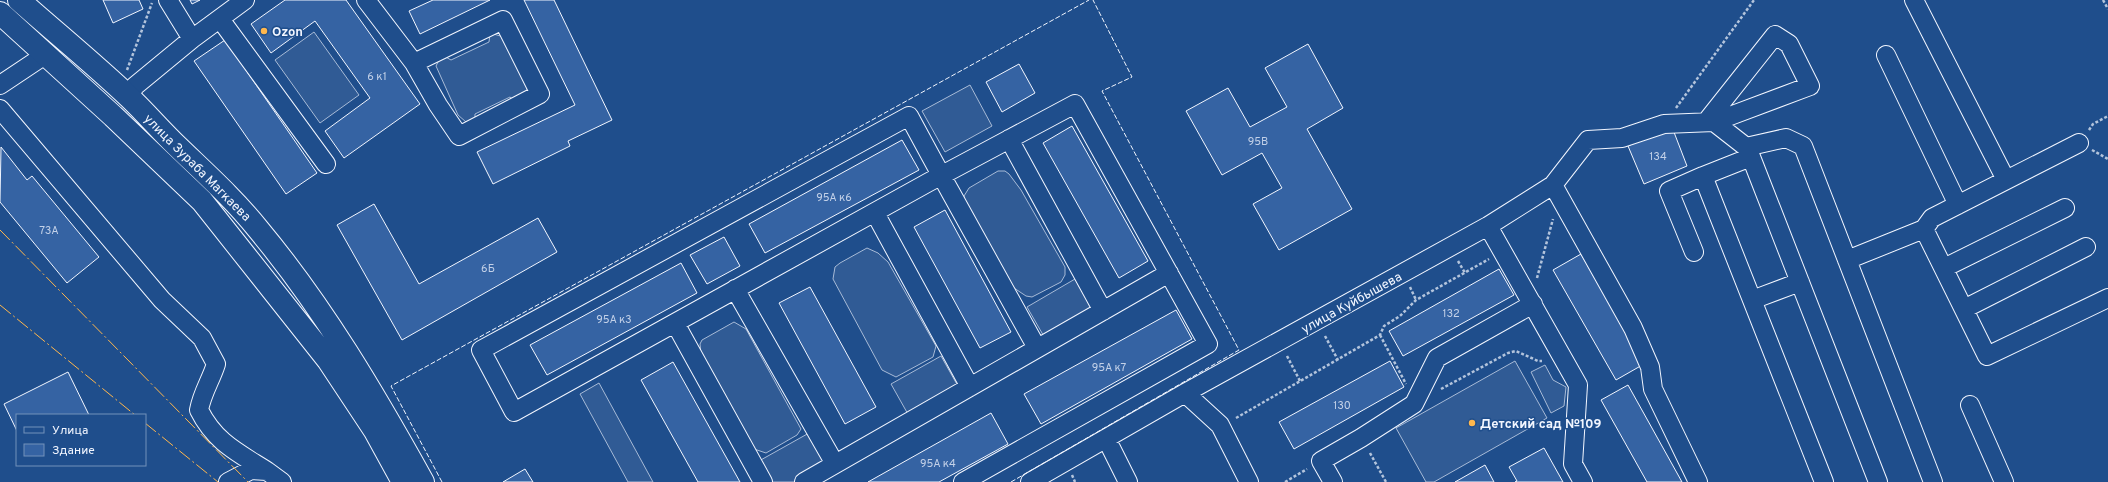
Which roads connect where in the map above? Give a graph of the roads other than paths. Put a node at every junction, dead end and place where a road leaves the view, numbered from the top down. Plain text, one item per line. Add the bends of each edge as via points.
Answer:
1 (19, 0) edge
2 (160, 0) edge
3 (245, 0) edge
4 (366, 0) edge
5 (1914, 0) edge
6 (0, 13) edge
7 (220, 19) junction
8 (192, 40) junction
9 (46, 55) junction
10 (1886, 55) dead end
11 (414, 63) junction
12 (0, 85) edge
13 (129, 96) junction
14 (0, 109) edge
15 (1710, 122) junction
16 (1009, 139) junction
17 (2079, 143) road end
18 (1748, 152) junction
19 (326, 164) dead end
20 (941, 176) junction
21 (1703, 176) junction
22 (2006, 180) junction
23 (1554, 185) junction
24 (1958, 204) junction
25 (2065, 208) dead end
26 (875, 212) junction
27 (1488, 226) junction
28 (1924, 229) junction
29 (2086, 247) dead end
30 (1694, 252) dead end
31 (1847, 260) junction
32 (1944, 268) junction
33 (1169, 273) junction
34 (1800, 282) junction
35 (736, 289) junction
36 (2108, 298) edge
37 (1752, 300) junction
38 (1533, 304) junction
39 (1964, 309) junction
40 (1103, 311) junction
41 (674, 323) junction
42 (1037, 348) junction
43 (970, 387) junction
44 (1185, 393) junction
45 (1970, 405) dead end
46 (1112, 448) dead end
47 (835, 464) junction
48 (267, 471) junction
49 (1873, 480) edge
50 (228, 482) edge
51 (282, 482) edge
52 (403, 482) edge
53 (423, 482) edge
54 (763, 482) edge
55 (804, 482) edge
56 (963, 482) edge
57 (1030, 482) edge
58 (1128, 482) edge
59 (1249, 482) edge
60 (1333, 482) edge
61 (1583, 482) edge
62 (1698, 482) edge
63 (1824, 482) edge
64 (1933, 482) edge
65 (2004, 482) edge

1 - 13 main road, улица Зураба Магкаева
2 - 8 street
3 - 7 street
4 - 11 street
5 - 22 street
6 - 9 main road, улица Зураба Магкаева
7 - 8 street
7 - 19 street
8 - 13 street via 134,86
9 - 12 street
9 - 52 main road, улица Зураба Магкаева via 202,201 328,360 375,431
10 - 24 street
11 - 11 street via 459,136 540,94 503,20
13 - 53 main road, улица Зураба Магкаева via 177,146 230,195 286,264 371,389
14 - 48 street via 162,300 202,338 216,364 211,380 202,394 198,410 207,426 220,440
15 - 15 street, улица Куйбышева via 1810,86 1789,44 1775,35
15 - 18 street
15 - 23 street, улица Куйбышева via 1664,124 1622,138 1588,140
16 - 20 street
16 - 33 street via 1075,104
16 - 40 street
17 - 22 street
18 - 21 street
18 - 31 street via 1786,138 1803,146
18 - 34 street
20 - 26 street
20 - 41 street via 909,116 481,350 514,412
20 - 42 street
21 - 30 street via 1669,191
21 - 37 street
22 - 24 street
23 - 27 street, улица Куйбышева
23 - 62 street via 1633,328 1650,368 1653,389
24 - 28 street via 1932,218
25 - 32 street
26 - 35 street
26 - 43 street
27 - 38 street
27 - 44 street, улица Куйбышева
28 - 31 street
28 - 32 street
29 - 39 street
31 - 64 street
32 - 39 street
33 - 40 street
33 - 56 street via 1208,344
34 - 37 street
34 - 49 street
35 - 41 street
35 - 47 street
36 - 39 street via 1987,356
37 - 63 street
38 - 60 street via 1437,358 1415,402 1362,438 1321,461
38 - 61 street via 1578,385 1573,464
40 - 42 street
41 - 54 street
42 - 43 street
43 - 47 street
44 - 57 street, улица Куйбышева
44 - 59 street via 1220,425
45 - 65 street
46 - 58 street
47 - 55 street
48 - 50 street via 250,470
48 - 51 street

